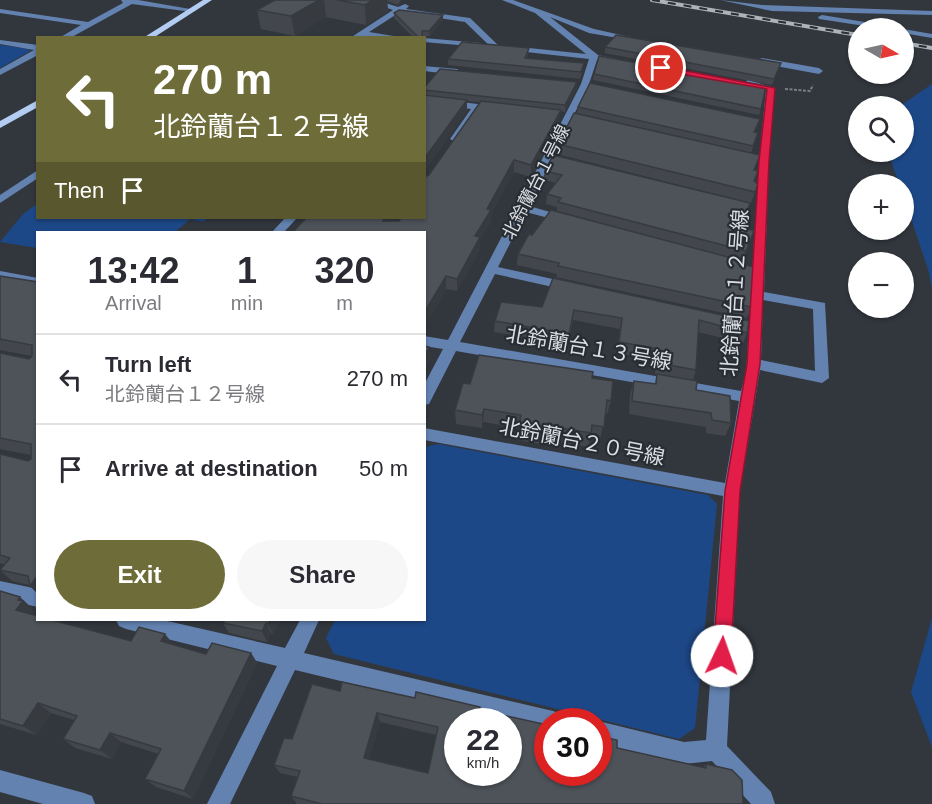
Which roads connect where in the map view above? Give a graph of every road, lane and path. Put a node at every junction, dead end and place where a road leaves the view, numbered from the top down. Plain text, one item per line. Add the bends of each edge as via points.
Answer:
1 (116, 0) edge
2 (208, 0) edge
3 (369, 0) edge
4 (506, 0) edge
5 (724, 0) edge
6 (132, 1) edge
7 (407, 5) dead end
8 (762, 7) junction
9 (192, 10) junction
10 (399, 10) junction
11 (0, 11) edge
12 (538, 11) junction
13 (932, 13) edge
14 (848, 21) edge
15 (88, 24) junction
16 (914, 33) edge
17 (357, 35) edge
18 (67, 36) edge
19 (150, 36) edge
20 (372, 36) edge
21 (932, 36) edge
22 (426, 40) edge
23 (649, 41) edge
24 (0, 42) edge
25 (495, 46) junction
26 (36, 50) edge
27 (36, 51) edge
28 (594, 56) junction
29 (751, 59) edge
30 (630, 62) edge
31 (823, 62) dead end
32 (426, 69) edge
33 (819, 71) junction
34 (0, 72) edge
35 (470, 73) edge
36 (736, 81) edge
37 (814, 82) joint
38 (574, 83) edge
39 (585, 84) junction
40 (597, 86) edge
41 (771, 88) junction
42 (426, 101) edge
43 (36, 104) edge
44 (477, 107) junction
45 (512, 111) edge
46 (558, 116) edge
47 (569, 117) junction
48 (581, 119) edge
49 (2, 122) edge
50 (451, 146) edge
51 (36, 174) edge
52 (0, 200) edge
53 (523, 208) junction
54 (290, 219) edge
55 (579, 223) edge
56 (279, 231) edge
57 (492, 270) junction
58 (0, 275) edge
59 (36, 282) edge
60 (584, 290) edge
61 (757, 295) junction
62 (426, 341) edge
63 (453, 345) junction
64 (754, 364) junction
65 (426, 396) edge
66 (747, 397) junction
67 (426, 434) edge
68 (732, 491) junction
69 (0, 590) edge
70 (36, 598) edge
71 (130, 621) edge
72 (309, 621) edge
73 (290, 659) junction
74 (534, 717) edge
75 (612, 735) edge
76 (716, 750) junction
77 (0, 780) edge
78 (84, 804) edge
79 (218, 804) edge
80 (764, 804) edge

1 - 6 street
2 - 9 main road
3 - 10 street
4 - 12 street
5 - 8 street
6 - 9 street
6 - 15 street
7 - 10 street
8 - 13 street
8 - 14 street
9 - 19 main road
10 - 17 street
10 - 25 street via 468,20
11 - 15 street
12 - 23 street via 592,31
12 - 28 street
15 - 18 street
16 - 21 street
17 - 20 street
22 - 25 street
24 - 26 street
25 - 28 street
27 - 34 street
28 - 30 street
28 - 39 street, 北鈴蘭台１号線
29 - 33 street
31 - 33 street
32 - 35 street
33 - 37 street
36 - 41 street
37 - 41 path via 810,91
38 - 39 street
39 - 40 street
39 - 47 street, 北鈴蘭台１号線
41 - 61 street, 北鈴蘭台１２号線 via 758,160 753,270
42 - 44 street
43 - 49 main road
44 - 45 street
44 - 50 street
46 - 47 street
47 - 48 street
47 - 53 street, 北鈴蘭台１号線 via 554,159
51 - 52 street
53 - 55 street
53 - 57 street, 北鈴蘭台１号線
54 - 56 street
57 - 60 street
57 - 63 street, 北鈴蘭台１号線
58 - 59 street
61 - 64 street, 北鈴蘭台１２号線 via 750,326
61 - 64 street via 820,306 822,378
62 - 63 street, 北鈴蘭台１３号線
63 - 65 street, 北鈴蘭台１号線
63 - 66 street, 北鈴蘭台１３号線
64 - 66 street, 北鈴蘭台１２号線
66 - 68 street, 北鈴蘭台１２号線
67 - 68 street, 北鈴蘭台２０号線
68 - 76 street, 北鈴蘭台１２号線
69 - 70 street
71 - 73 street
72 - 73 street
73 - 74 street
73 - 79 street
75 - 76 street via 684,753
76 - 80 street
77 - 78 street

